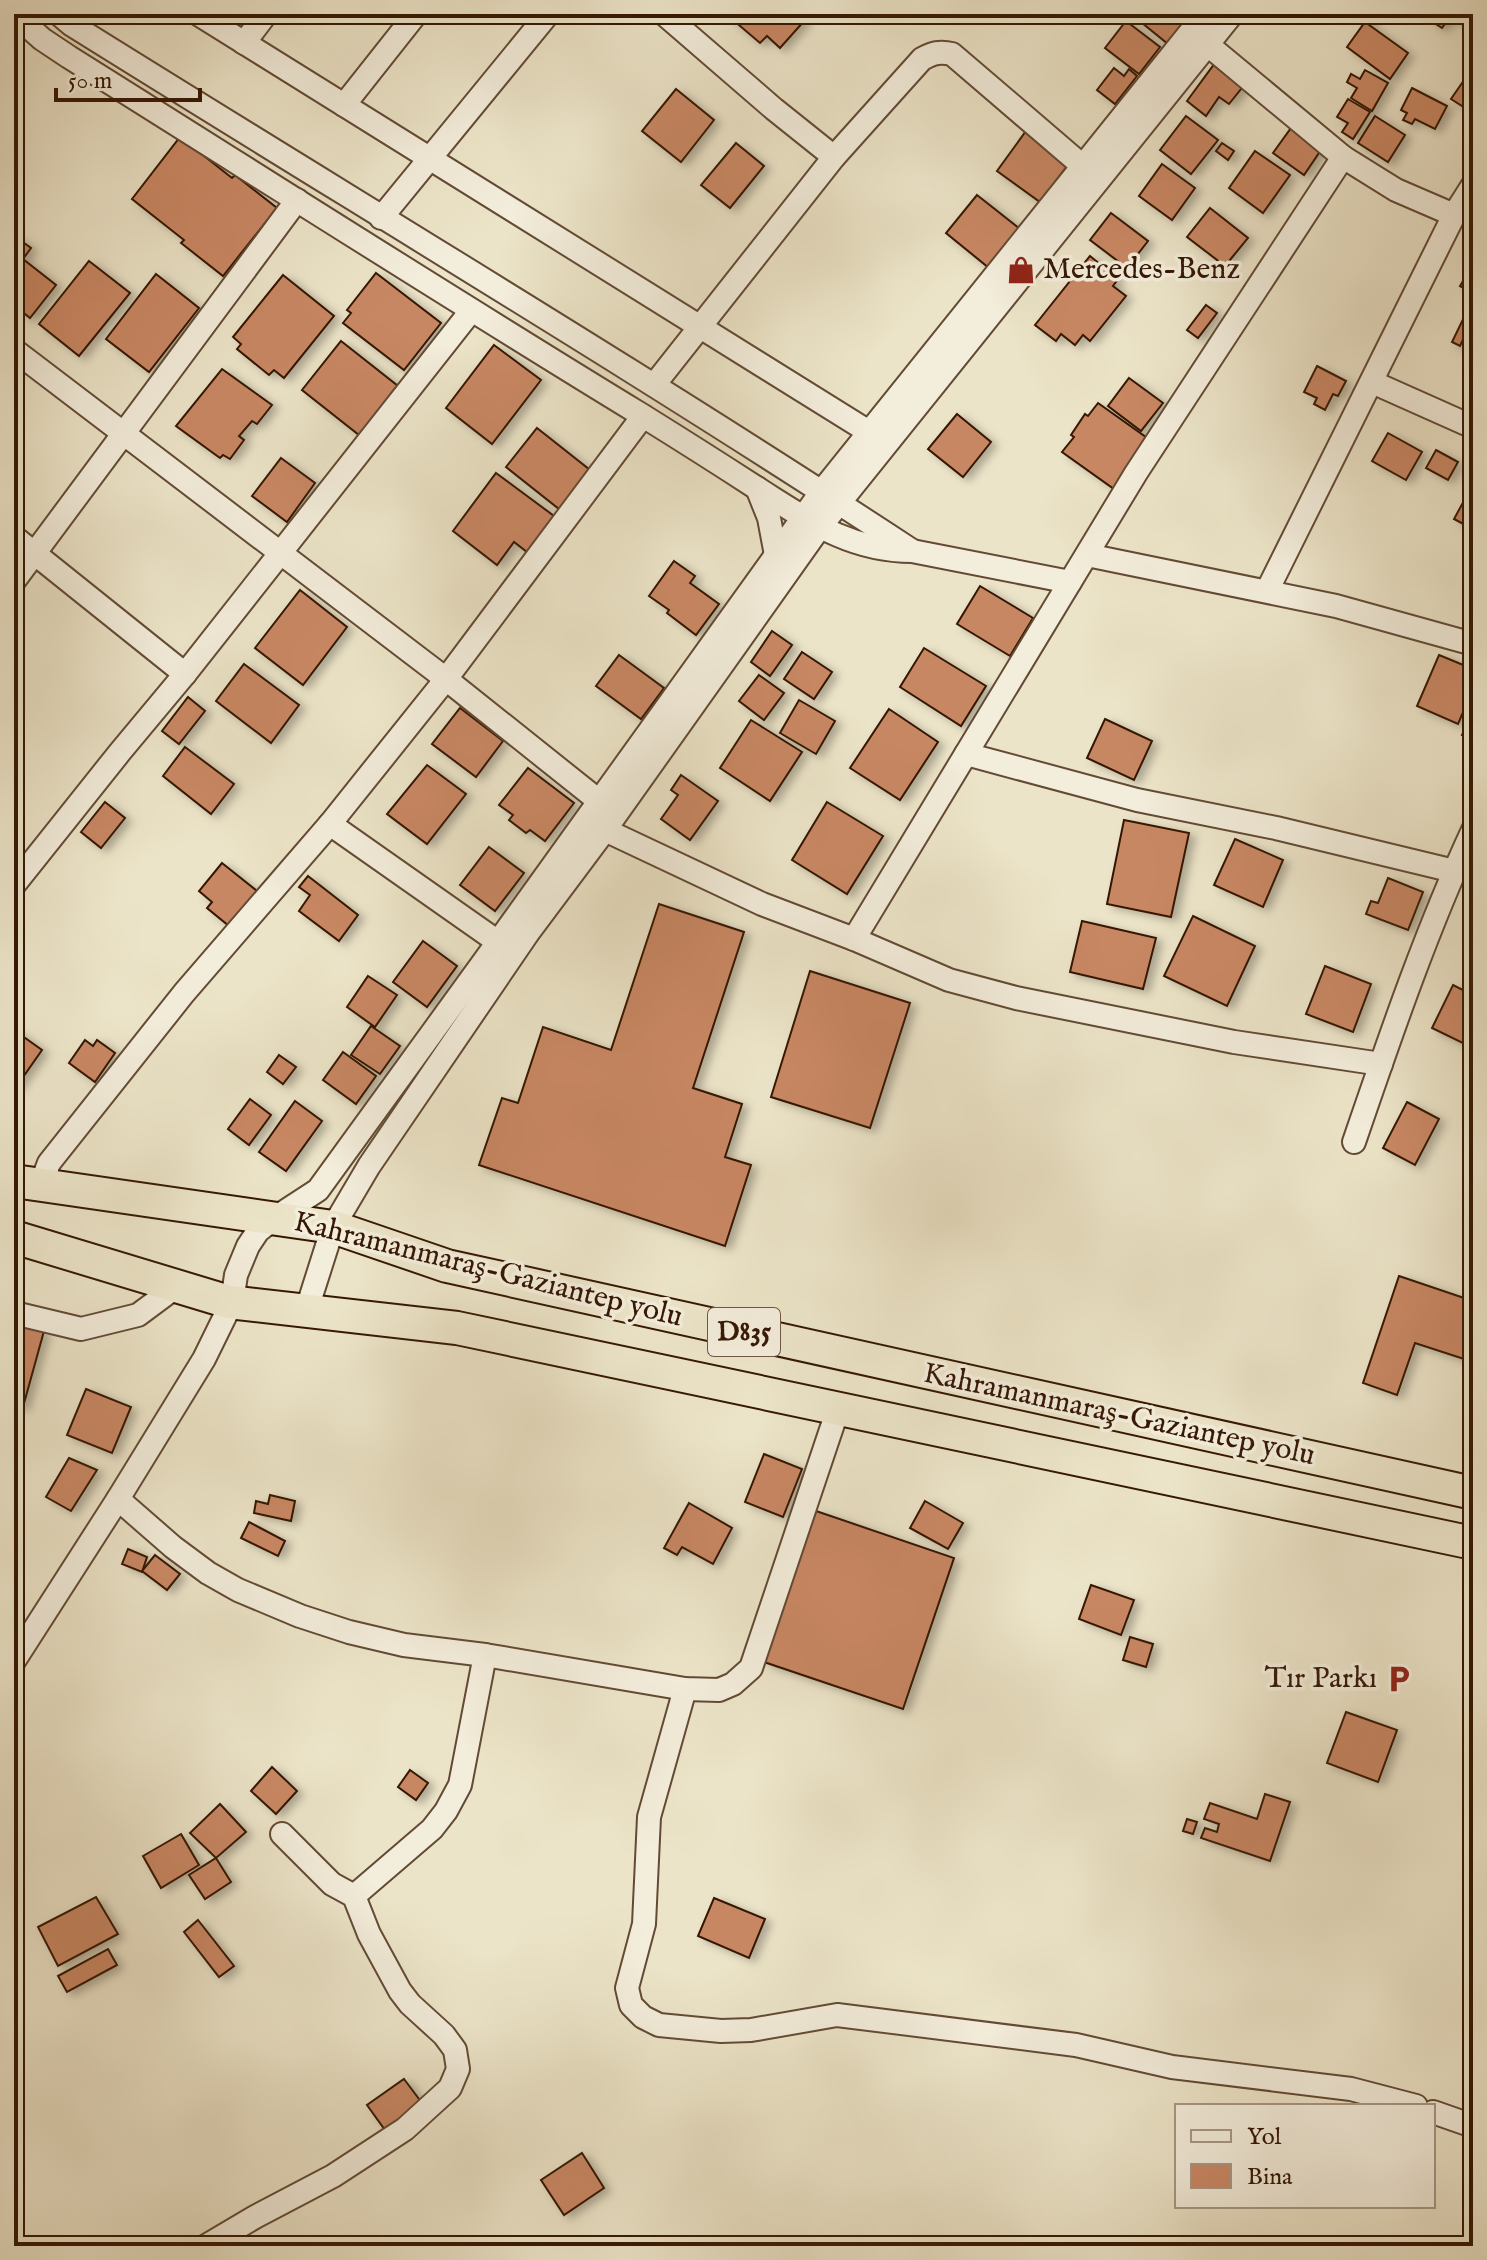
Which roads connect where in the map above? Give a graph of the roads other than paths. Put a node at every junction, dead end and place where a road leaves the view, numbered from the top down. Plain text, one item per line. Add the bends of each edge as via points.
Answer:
1 (14, 14) edge
2 (59, 14) edge
3 (198, 14) edge
4 (266, 14) edge
5 (416, 14) edge
6 (548, 14) edge
7 (664, 14) edge
8 (1205, 14) edge
9 (1232, 14) edge
10 (244, 43) junction
11 (1208, 45) junction
12 (344, 105) junction
13 (834, 157) junction
14 (1343, 157) junction
15 (429, 158) junction
16 (1091, 172) junction
17 (1466, 199) edge
18 (297, 200) junction
19 (381, 218) junction
20 (471, 311) junction
21 (698, 326) junction
22 (14, 350) edge
23 (1372, 382) junction
24 (654, 385) junction
25 (643, 416) junction
26 (1473, 427) edge
27 (869, 432) junction
28 (125, 434) junction
29 (757, 488) junction
30 (831, 497) junction
31 (812, 522) junction
32 (14, 537) edge
33 (912, 551) junction
34 (35, 554) junction
35 (279, 554) junction
36 (776, 555) junction
37 (1087, 555) junction
38 (14, 581) edge
39 (1070, 582) junction
40 (1267, 591) junction
41 (1473, 644) edge
42 (185, 674) junction
43 (446, 679) junction
44 (966, 754) junction
45 (599, 801) junction
46 (330, 824) junction
47 (605, 830) junction
48 (1473, 830) edge
49 (1454, 871) junction
50 (14, 885) edge
51 (854, 939) junction
52 (498, 942) junction
53 (477, 990) junction
54 (1381, 1064) junction
55 (1354, 1142) dead end
56 (27, 1182) edge
57 (275, 1218) junction
58 (333, 1227) junction
59 (14, 1237) edge
60 (177, 1286) junction
61 (232, 1302) junction
62 (306, 1312) junction
63 (14, 1313) edge
64 (838, 1409) junction
65 (1473, 1493) edge
66 (118, 1499) junction
67 (1473, 1543) edge
68 (485, 1655) junction
69 (14, 1661) edge
70 (685, 1689) junction
71 (282, 1834) dead end
72 (354, 1896) junction
73 (1408, 2104) edge
74 (1435, 2113) edge
75 (1473, 2126) edge
76 (206, 2246) edge

1 - 18 street via 69,57
2 - 19 street
3 - 10 street
4 - 10 street
5 - 12 street
6 - 15 street
7 - 13 street
8 - 16 street
9 - 11 street
10 - 12 street
11 - 14 street
11 - 16 street
12 - 15 street
13 - 16 street via 922,59 943,52 952,54
13 - 21 street
14 - 17 street via 1396,190
14 - 37 street
15 - 19 street
15 - 21 street
16 - 27 street
16 - 30 street
17 - 23 street
18 - 20 street
18 - 28 street
19 - 24 street
20 - 25 street
20 - 35 street
21 - 24 street
21 - 27 street
22 - 28 street
23 - 26 street
23 - 40 street
24 - 30 street
25 - 29 street
25 - 43 street
27 - 30 street
28 - 34 street
28 - 35 street
29 - 31 street
29 - 36 street
30 - 31 street
30 - 33 street
31 - 33 street via 866,545
31 - 36 street
31 - 47 street
32 - 34 street
33 - 39 street
34 - 38 street
34 - 42 street
35 - 42 street
35 - 43 street
36 - 45 street
37 - 39 street
37 - 40 street
39 - 44 street
40 - 41 street
42 - 50 street
43 - 45 street
43 - 46 street
44 - 49 street via 1137,800
44 - 51 street
45 - 52 street
46 - 52 street
46 - 56 street via 184,993 49,1163
47 - 51 street via 762,904
47 - 53 street
48 - 49 street
49 - 54 street
51 - 54 street via 949,980 1016,998 1234,1042
52 - 53 street
53 - 57 street via 318,1190
53 - 58 street
54 - 55 street
56 - 57 highway, Kahramanmaraş-Gaziantep yolu / D835
57 - 58 highway, Kahramanmaraş-Gaziantep yolu / D835
57 - 61 street via 258,1231 241,1259
58 - 62 street
58 - 65 highway, Kahramanmaraş-Gaziantep yolu / D835 via 447,1266
59 - 60 highway, Kahramanmaraş-Gaziantep yolu / D835
60 - 61 highway, Kahramanmaraş-Gaziantep yolu / D835
60 - 63 street via 138,1315 81,1329
61 - 62 highway, Kahramanmaraş-Gaziantep yolu / D835
61 - 66 street via 204,1359
62 - 64 highway, Kahramanmaraş-Gaziantep yolu / D835 via 457,1328
64 - 67 highway, Kahramanmaraş-Gaziantep yolu / D835
64 - 70 street via 751,1668 719,1690
66 - 68 street via 173,1547 238,1590 349,1632
66 - 69 street
68 - 70 street
68 - 72 street via 460,1785 446,1811
70 - 73 street via 649,1817 644,1924 627,1988 631,2005 643,2017 659,2025 721,2031 837,2015 1076,2045 1172,2067 1351,2089
71 - 72 street via 332,1884
72 - 76 street via 400,1991 455,2050 458,2069 450,2088 405,2129 333,2176
74 - 75 street

